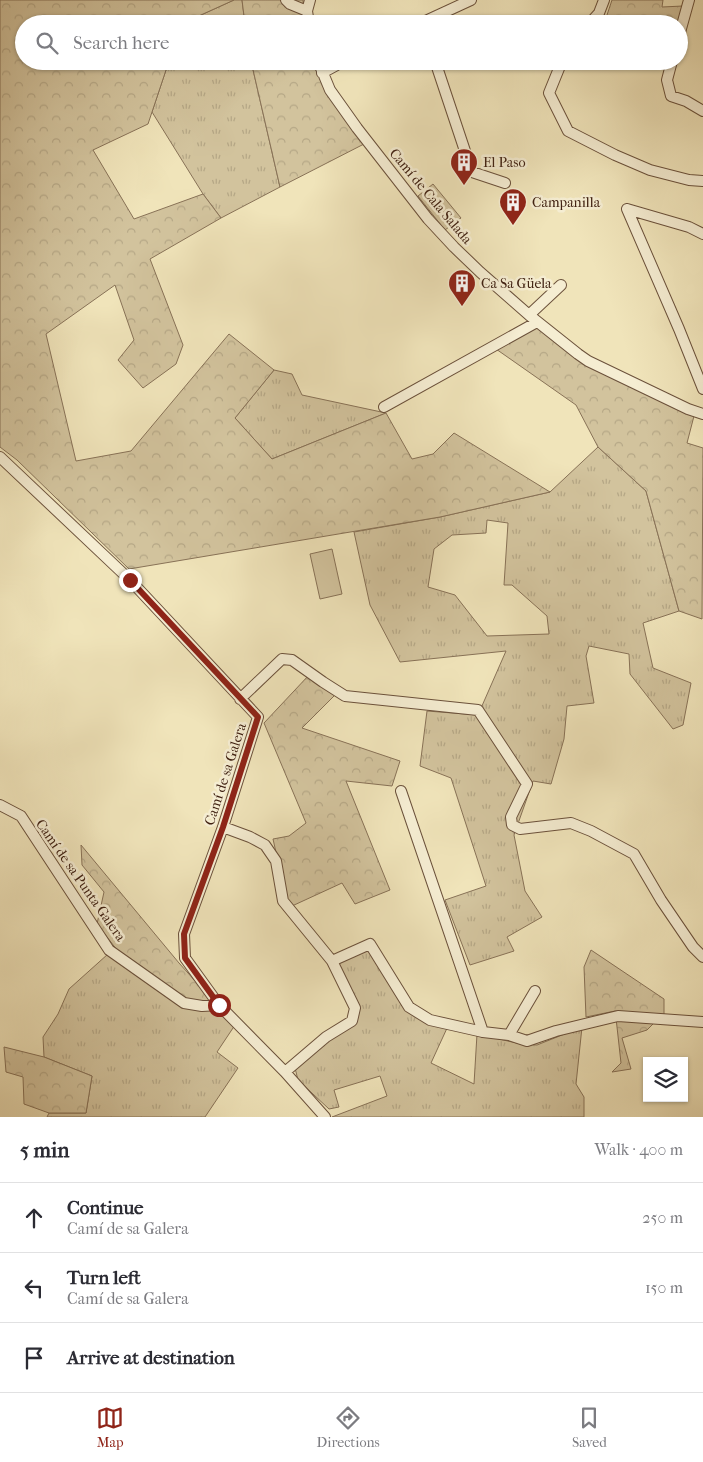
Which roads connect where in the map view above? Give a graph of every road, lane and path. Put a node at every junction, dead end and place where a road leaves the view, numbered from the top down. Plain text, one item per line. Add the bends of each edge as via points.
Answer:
1 (286, 0) edge
2 (310, 0) edge
3 (471, 0) edge
4 (604, 0) edge
5 (689, 0) edge
6 (295, 3) edge
7 (307, 11) junction
8 (308, 15) edge
9 (438, 15) edge
10 (598, 15) edge
11 (685, 15) edge
12 (321, 70) edge
13 (328, 70) edge
14 (438, 70) edge
15 (558, 70) edge
16 (670, 70) edge
17 (322, 73) junction
18 (703, 111) edge
19 (703, 181) edge
20 (505, 183) dead end
21 (703, 234) edge
22 (561, 284) dead end
23 (533, 318) junction
24 (703, 389) edge
25 (384, 406) dead end
26 (703, 414) edge
27 (0, 457) edge
28 (240, 699) junction
29 (401, 791) dead end
30 (0, 805) edge
31 (223, 827) junction
32 (703, 957) edge
33 (332, 961) junction
34 (535, 991) dead end
35 (219, 1005) junction
36 (703, 1022) edge
37 (483, 1032) junction
38 (509, 1035) junction
39 (285, 1072) junction
40 (325, 1117) edge

1 - 6 street via 290,4
2 - 7 street
3 - 9 street
4 - 10 street
5 - 11 street
6 - 7 street
7 - 8 street
12 - 17 street, Camí de Cala Salada
13 - 17 street
14 - 20 street via 472,172
15 - 19 street via 549,93 568,131 650,170
16 - 18 street via 667,80 671,96
17 - 23 street, Camí de Cala Salada via 330,90 428,219 480,272
21 - 24 street via 627,209
22 - 23 street
23 - 25 street
23 - 26 street, Camí de Cala Salada via 588,361
27 - 28 street, Camí de sa Galera via 130,580
28 - 31 street, Camí de sa Galera via 258,717
28 - 32 street via 282,659 292,660 345,696 478,710 527,784 511,817 512,825 520,829 571,823 634,854 661,900
29 - 37 street
30 - 35 street, Camí de sa Punta Galera via 20,816 109,950 184,1003
31 - 33 street via 265,845 276,861 283,901
31 - 35 street, Camí de sa Galera via 184,934 185,958
33 - 37 street via 370,944 409,1007 430,1020
33 - 39 street via 354,1008 352,1021 326,1037
34 - 38 street
35 - 39 street, Camí de sa Galera
36 - 38 street via 618,1016 556,1030 527,1041
37 - 38 street
39 - 40 street, Camí de sa Galera

